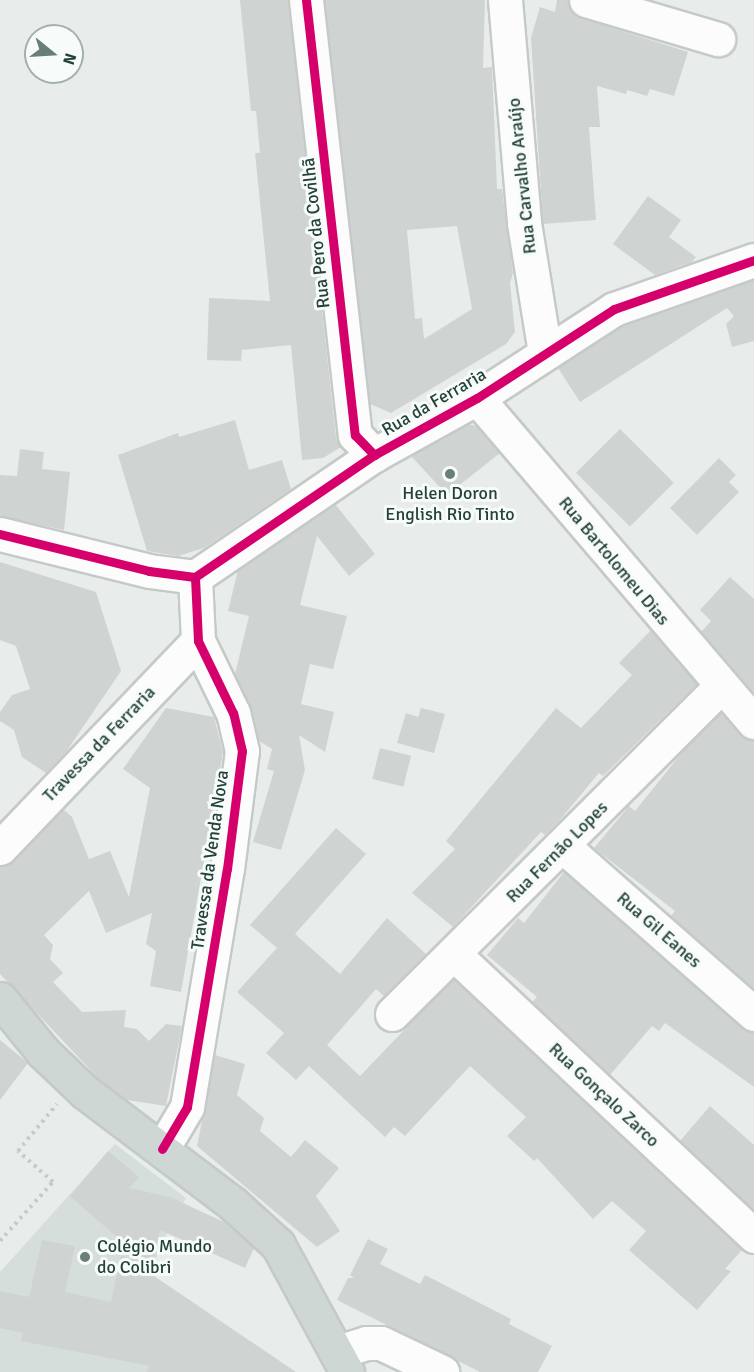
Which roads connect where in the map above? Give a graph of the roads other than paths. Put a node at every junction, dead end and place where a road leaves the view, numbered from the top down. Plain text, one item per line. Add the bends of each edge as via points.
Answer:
1 (306, 0) edge
2 (505, 0) edge
3 (586, 0) edge
4 (718, 39) dead end
5 (754, 260) edge
6 (545, 352) junction
7 (477, 398) junction
8 (374, 455) junction
9 (0, 534) edge
10 (195, 577) junction
11 (198, 641) junction
12 (720, 687) junction
13 (754, 722) edge
14 (564, 847) junction
15 (0, 848) edge
16 (454, 954) junction
17 (1, 1003) edge
18 (392, 1014) dead end
19 (754, 1014) edge
20 (162, 1149) junction
21 (754, 1236) edge
22 (342, 1362) edge
23 (442, 1372) edge

1 - 8 street, Rua Pero da Covilhã via 355,435
2 - 6 street, Rua Carvalho Araújo via 524,223
3 - 4 street
5 - 6 street, Rua da Ferraria via 614,309
6 - 7 street, Rua da Ferraria
7 - 8 street, Rua da Ferraria
7 - 12 street, Rua Bartolomeu Dias
8 - 10 street, Rua da Ferraria
9 - 10 street via 149,571
10 - 11 street, Travessa da Venda Nova
11 - 15 street, Travessa da Ferraria
11 - 20 street, Travessa da Venda Nova via 233,712 242,751 227,869 187,1107
12 - 13 street, Rua Bartolomeu Dias
12 - 14 street, Rua Fernão Lopes
14 - 16 street, Rua Fernão Lopes
14 - 19 street, Rua Gil Eanes
16 - 18 street, Rua Fernão Lopes
16 - 21 street, Rua Gonçalo Zarco
17 - 20 main road via 74,1083
20 - 22 main road via 278,1245
22 - 23 street via 366,1342 381,1343

